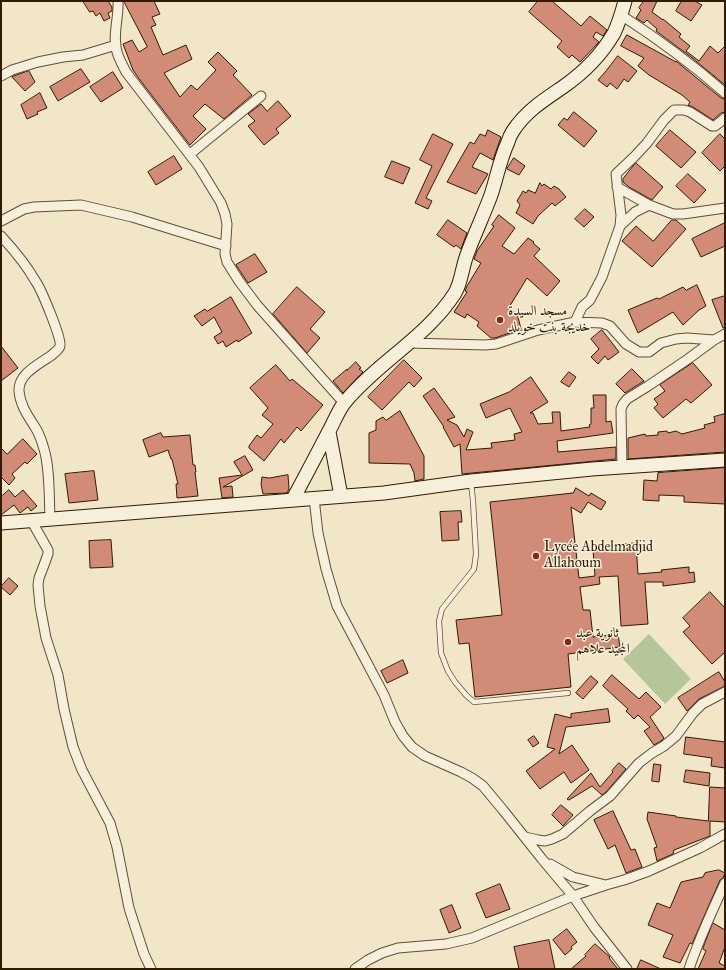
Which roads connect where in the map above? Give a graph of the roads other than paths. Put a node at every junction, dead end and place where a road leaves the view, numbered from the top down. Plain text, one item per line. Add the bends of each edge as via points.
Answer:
1 (118, 1) edge
2 (625, 1) edge
3 (621, 15) junction
4 (116, 45) junction
5 (1, 76) edge
6 (725, 93) edge
7 (261, 96) dead end
8 (725, 118) edge
9 (190, 154) junction
10 (617, 187) junction
11 (649, 205) junction
12 (725, 208) edge
13 (1, 221) edge
14 (620, 226) junction
15 (1, 236) edge
16 (226, 246) junction
17 (574, 322) junction
18 (725, 334) edge
19 (714, 340) junction
20 (409, 343) junction
21 (344, 403) junction
22 (329, 432) junction
23 (725, 460) edge
24 (622, 467) junction
25 (471, 481) junction
26 (341, 496) junction
27 (314, 498) junction
28 (293, 499) junction
29 (50, 518) junction
30 (31, 520) junction
31 (1, 523) edge
32 (725, 692) edge
33 (568, 693) dead end
34 (725, 834) edge
35 (525, 837) junction
36 (542, 859) junction
37 (725, 883) edge
38 (606, 885) junction
39 (573, 896) junction
40 (151, 969) edge
41 (355, 969) edge
42 (627, 969) edge
43 (689, 969) edge

1 - 4 street
2 - 3 main road
3 - 6 street via 681,56
3 - 20 main road via 614,33 590,64 527,112 512,131 485,212 468,252 460,283 442,309
4 - 5 street via 82,55 38,62
4 - 9 street via 116,51 126,72
7 - 9 street
8 - 10 street via 712,126 690,112 674,110 636,156 617,172
9 - 16 street via 218,198 225,214
10 - 11 street
10 - 14 street
11 - 12 street via 673,214
11 - 14 street via 635,212
13 - 16 street via 24,209 34,207 81,205 132,217
14 - 17 street via 602,277
15 - 29 street via 36,282 61,343 56,351 24,376 19,390 23,408 36,428 44,449
16 - 21 street via 228,262 257,305
17 - 19 street via 602,323 610,326 626,344 639,352 649,352 661,343 681,338
17 - 20 street via 538,330 496,344
18 - 19 street
19 - 24 street via 623,404
20 - 21 main road
21 - 22 main road
22 - 26 main road
22 - 28 main road
23 - 24 main road
24 - 25 main road
25 - 26 main road
25 - 33 lane via 476,554 474,569 442,609 439,621 441,653 448,671 474,702
26 - 27 main road
27 - 28 main road
27 - 35 street via 318,532 337,606 403,736 412,747 425,756 461,772 483,786
28 - 29 main road
29 - 30 main road
30 - 31 main road
30 - 40 street via 48,550 38,581 40,606 73,747 110,823 118,847 129,908
32 - 35 street via 702,704 676,736 639,763 610,796 563,834 545,841
34 - 38 street via 649,871
35 - 36 street
36 - 38 street via 573,877
36 - 39 street
37 - 43 street
38 - 39 street
39 - 41 street via 472,938 446,944 398,948 382,953
39 - 42 street

